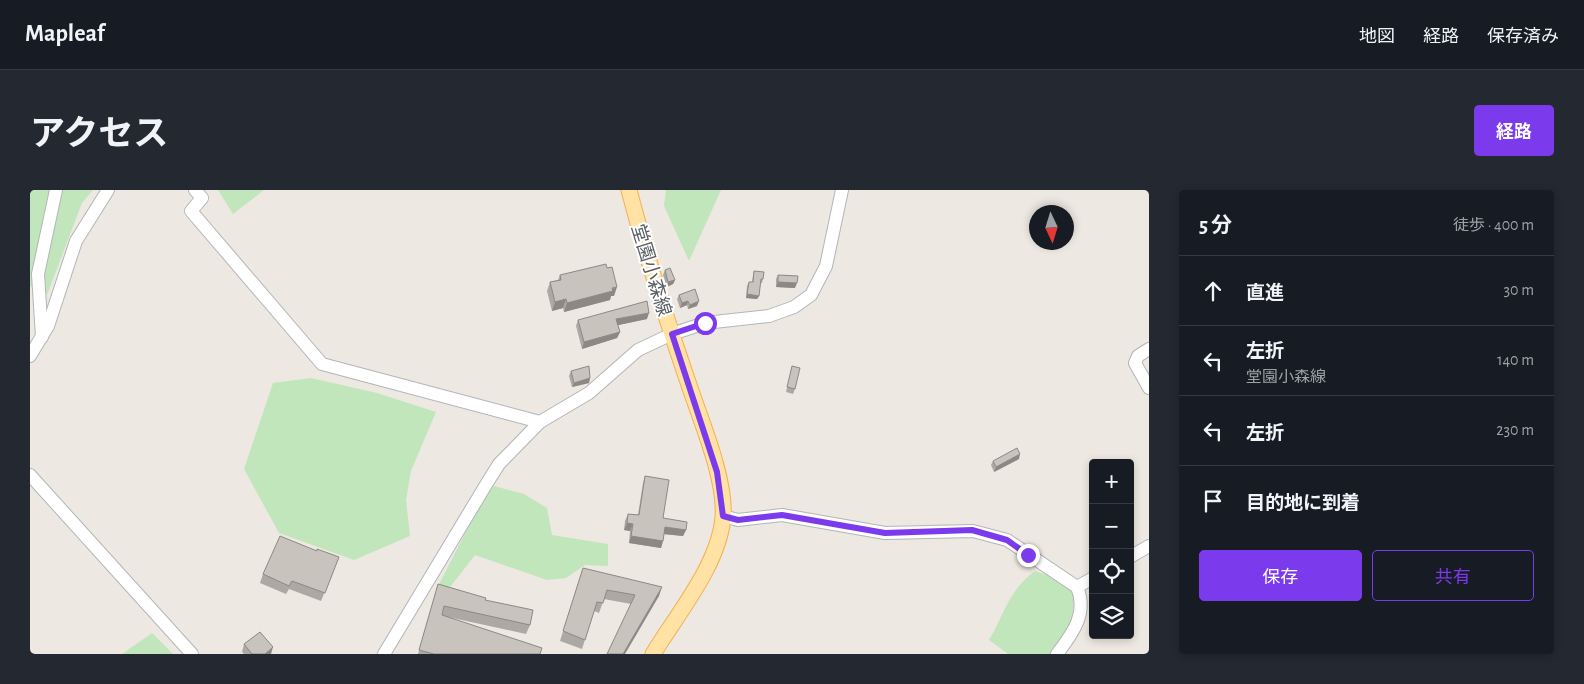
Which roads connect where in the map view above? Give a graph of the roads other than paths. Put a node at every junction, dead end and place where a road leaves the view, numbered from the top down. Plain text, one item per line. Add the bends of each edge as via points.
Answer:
1 (56, 190) edge
2 (108, 190) edge
3 (196, 190) edge
4 (629, 190) edge
5 (842, 194) edge
6 (672, 334) junction
7 (42, 337) junction
8 (1149, 349) edge
9 (30, 356) edge
10 (1149, 388) edge
11 (540, 422) junction
12 (30, 476) edge
13 (723, 516) junction
14 (1149, 546) edge
15 (1134, 555) edge
16 (1089, 580) edge
17 (1077, 587) junction
18 (192, 654) edge
19 (384, 654) edge
20 (653, 654) edge
21 (1057, 654) edge

1 - 7 street via 38,274
2 - 7 street via 76,241
3 - 11 street via 202,198 190,211 322,364
4 - 6 main road, 堂園小森線
5 - 6 street via 826,266 812,295 794,307 769,316 705,323
6 - 11 street via 638,350 589,392
6 - 13 main road, 堂園小森線 via 717,472
7 - 9 street
8 - 10 street via 1138,356 1135,363
11 - 19 street via 495,470
12 - 18 street
13 - 17 street via 738,520 782,515 885,533 972,530 1007,540
13 - 20 main road, 堂園小森線 via 716,547 696,587
14 - 15 street
16 - 17 street
17 - 21 street via 1081,613 1076,630

